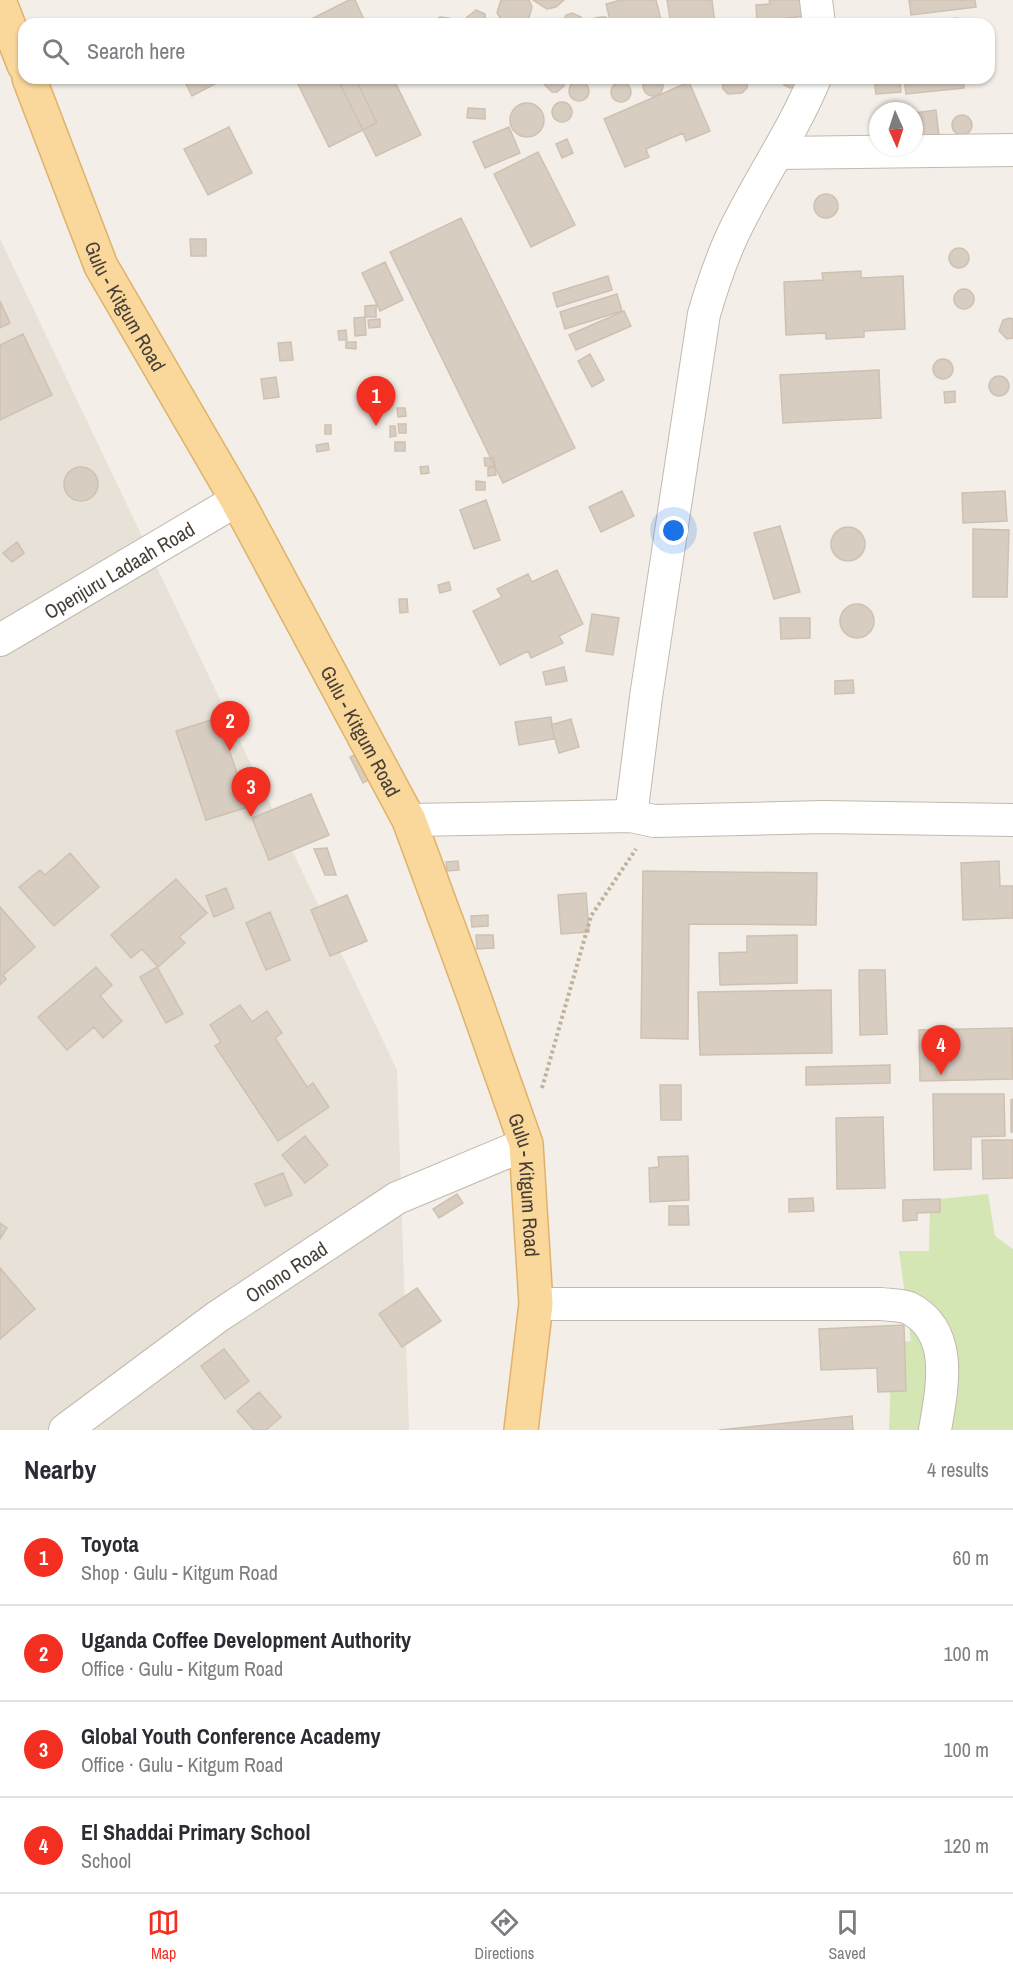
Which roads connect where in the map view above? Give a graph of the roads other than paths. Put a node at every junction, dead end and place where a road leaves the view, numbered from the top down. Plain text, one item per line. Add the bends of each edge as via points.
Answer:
1 (816, 0) edge
2 (0, 3) edge
3 (818, 18) edge
4 (18, 50) edge
5 (31, 84) edge
6 (813, 84) edge
7 (1013, 150) edge
8 (778, 153) junction
9 (237, 500) junction
10 (0, 640) edge
11 (643, 818) junction
12 (409, 820) junction
13 (1013, 820) edge
14 (526, 1144) junction
15 (536, 1304) junction
16 (65, 1430) edge
17 (521, 1430) edge
18 (935, 1430) edge

1 - 3 street
2 - 4 main road
5 - 9 main road, Gulu - Kitgum Road via 101,266
6 - 8 street
7 - 8 street
8 - 11 street via 717,270 704,314 648,686
9 - 10 street, Openjuru Ladaah Road
9 - 12 main road, Gulu - Kitgum Road
11 - 12 street
11 - 13 street
12 - 14 main road, Gulu - Kitgum Road
14 - 15 main road, Gulu - Kitgum Road
14 - 16 street, Onono Road via 397,1198 217,1317
15 - 17 main road, Gulu - Kitgum Road
15 - 18 street via 881,1304 908,1308 928,1323 940,1341 943,1384

